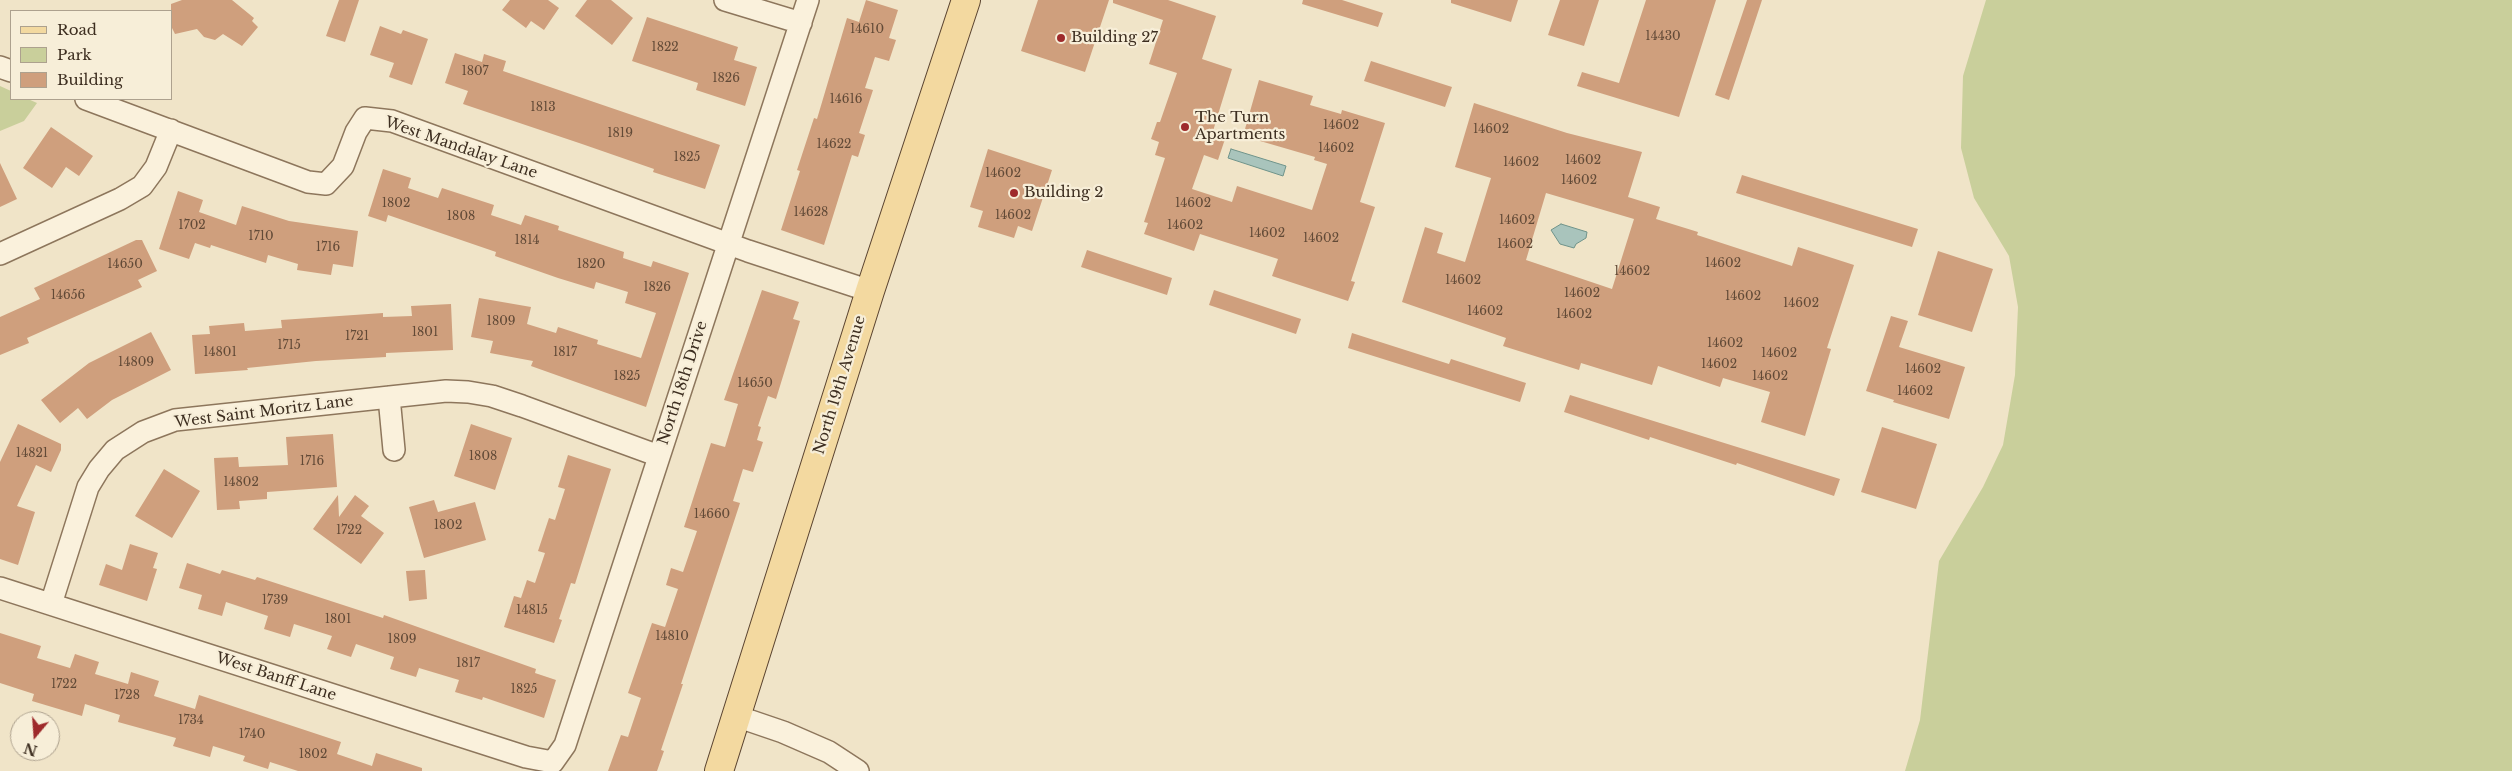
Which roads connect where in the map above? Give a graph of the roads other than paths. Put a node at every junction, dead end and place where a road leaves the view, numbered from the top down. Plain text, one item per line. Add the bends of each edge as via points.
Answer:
1 (725, 0) edge
2 (808, 0) edge
3 (966, 0) edge
4 (801, 23) junction
5 (89, 100) edge
6 (171, 130) junction
7 (730, 244) junction
8 (0, 254) edge
9 (870, 291) junction
10 (389, 397) junction
11 (394, 450) dead end
12 (659, 456) junction
13 (0, 588) edge
14 (51, 604) junction
15 (736, 716) junction
16 (553, 762) joint
17 (719, 771) edge
18 (858, 771) edge

1 - 4 street
2 - 4 street, North 18th Drive
3 - 9 main road, North 19th Avenue
4 - 7 street, North 18th Drive
5 - 6 street, West Mandalay Lane
6 - 7 street, West Mandalay Lane via 308,182 326,184 342,166 365,118 392,121
6 - 8 street via 156,167 142,186
7 - 9 street, West Mandalay Lane
7 - 12 street, North 18th Drive
9 - 15 main road, North 19th Avenue
10 - 11 street
10 - 12 street, West Saint Moritz Lane via 446,391 492,396
10 - 14 street, West Saint Moritz Lane via 175,420 143,432 115,450 88,487
12 - 16 street, North 18th Drive via 565,745
13 - 14 street, West Banff Lane
14 - 16 street, West Banff Lane via 526,757
15 - 17 main road, North 19th Avenue
15 - 18 street via 829,752

